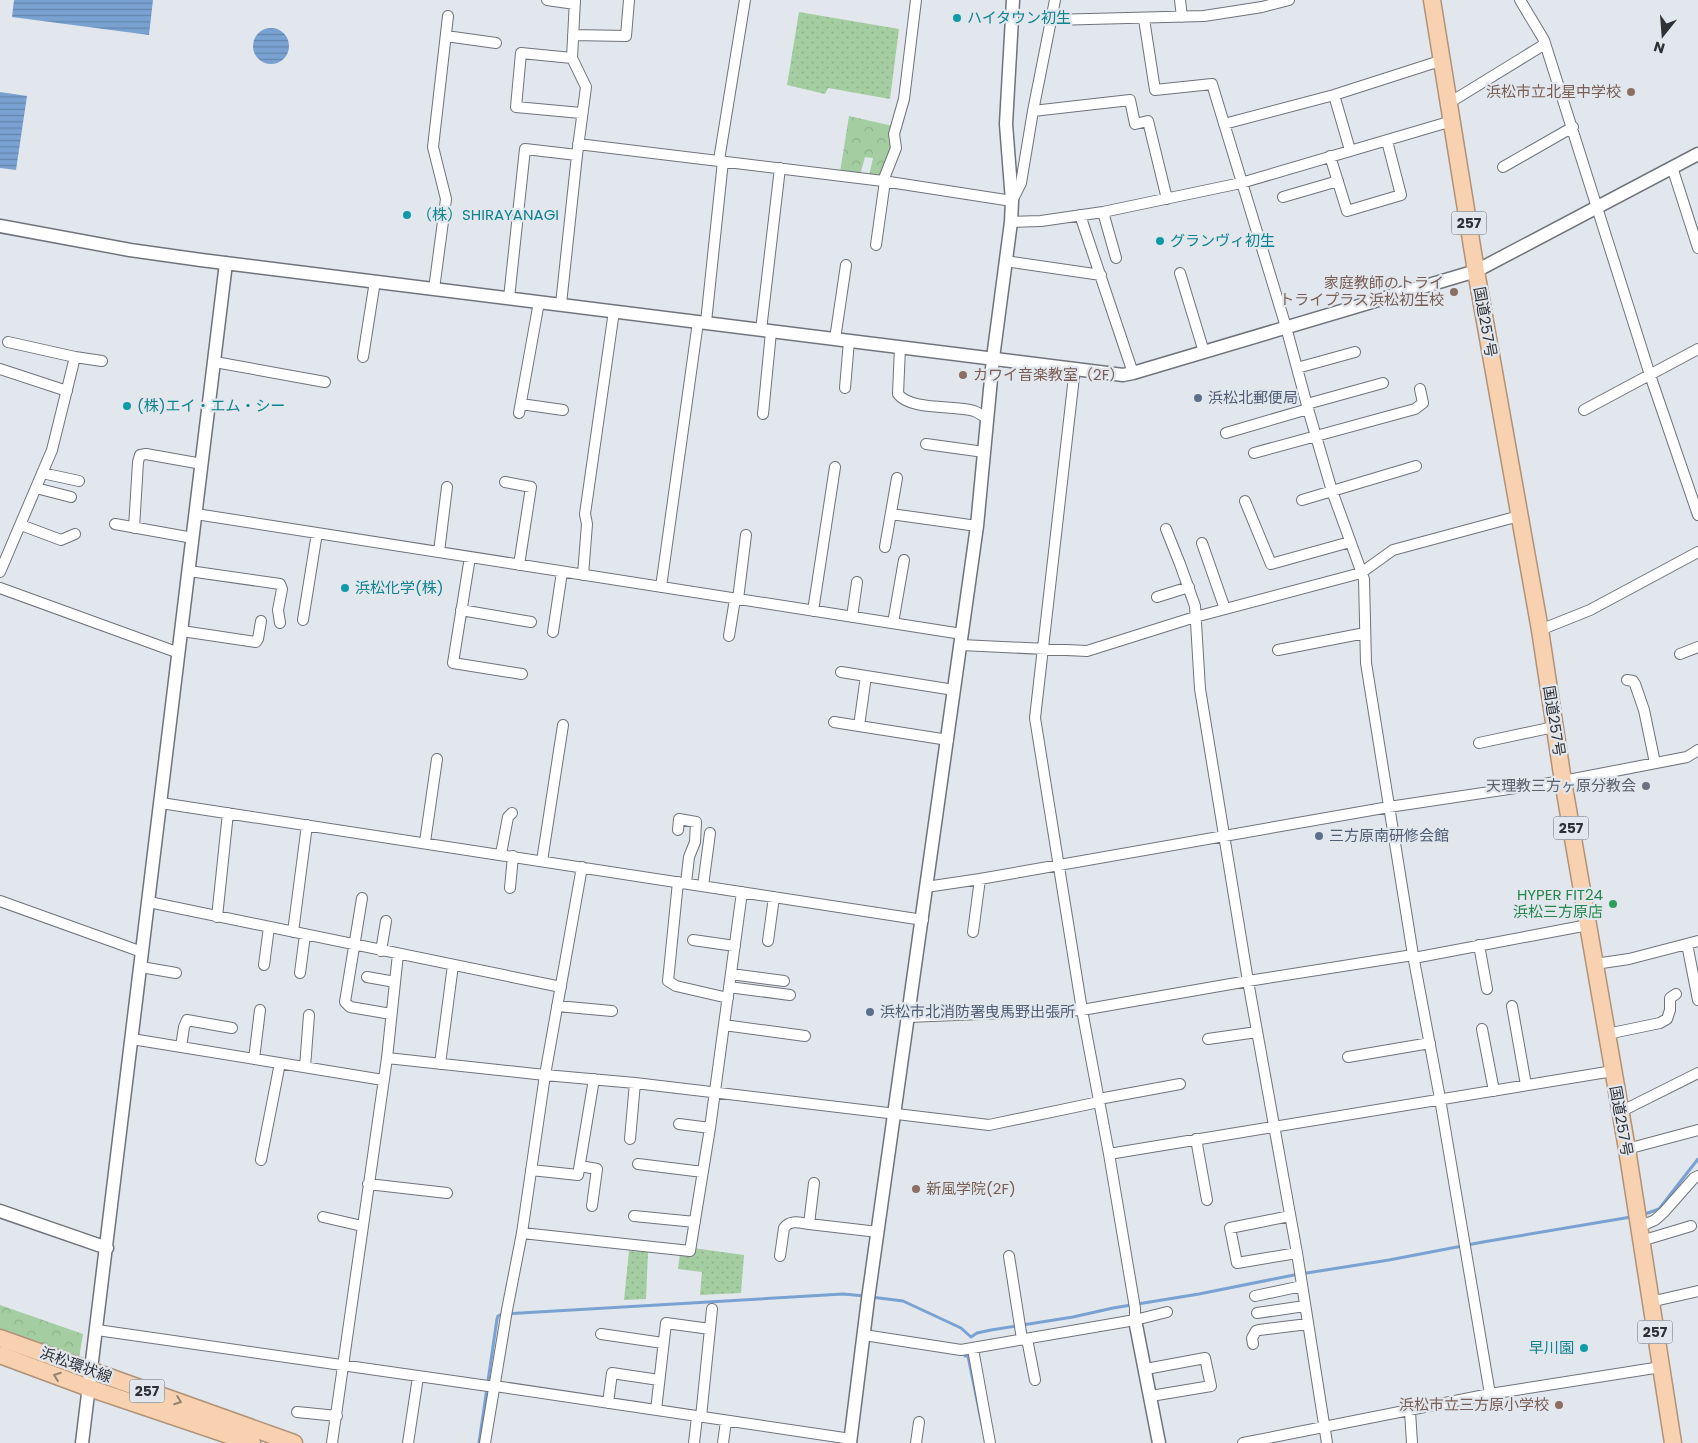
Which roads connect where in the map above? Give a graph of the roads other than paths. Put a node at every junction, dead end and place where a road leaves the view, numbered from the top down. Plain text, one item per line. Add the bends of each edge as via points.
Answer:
1 (547, 0) edge
2 (629, 0) edge
3 (745, 0) edge
4 (916, 0) edge
5 (1013, 0) edge
6 (1055, 0) edge
7 (1180, 0) edge
8 (1289, 0) edge
9 (1432, 0) edge
10 (1520, 0) edge
11 (575, 2) edge
12 (1262, 3) edge
13 (448, 16) dead end
14 (1182, 17) junction
15 (1144, 19) junction
16 (1051, 20) junction
17 (573, 35) junction
18 (446, 36) junction
19 (496, 43) dead end
20 (1545, 44) junction
21 (572, 58) junction
22 (1443, 60) junction
23 (1334, 95) junction
24 (1449, 103) junction
25 (1033, 111) junction
26 (581, 113) junction
27 (1452, 122) junction
28 (1224, 124) junction
29 (1573, 127) junction
30 (1386, 140) junction
31 (578, 144) junction
32 (1350, 150) junction
33 (1698, 154) edge
34 (576, 155) junction
35 (1330, 156) junction
36 (721, 160) junction
37 (1503, 167) dead end
38 (1672, 167) junction
39 (780, 168) junction
40 (884, 181) junction
41 (1338, 181) junction
42 (1241, 183) junction
43 (1283, 197) dead end
44 (1166, 199) junction
45 (1012, 201) junction
46 (1596, 208) junction
47 (1103, 212) junction
48 (1080, 215) junction
49 (1011, 222) junction
50 (0, 226) edge
51 (876, 245) dead end
52 (1698, 248) edge
53 (1116, 258) dead end
54 (1005, 261) junction
55 (226, 263) junction
56 (846, 265) dead end
57 (1476, 271) junction
58 (1180, 273) dead end
59 (1101, 275) junction
60 (375, 281) junction
61 (434, 289) junction
62 (509, 298) junction
63 (538, 302) junction
64 (562, 304) junction
65 (614, 311) junction
66 (702, 322) junction
67 (1286, 327) junction
68 (766, 331) junction
69 (835, 339) junction
70 (849, 341) junction
71 (8, 342) dead end
72 (900, 347) junction
73 (1698, 349) edge
74 (1204, 352) junction
75 (1355, 352) dead end
76 (75, 357) junction
77 (363, 357) dead end
78 (993, 358) junction
79 (102, 361) dead end
80 (215, 362) junction
81 (1075, 368) junction
82 (1297, 368) junction
83 (0, 369) edge
84 (1132, 374) junction
85 (1650, 375) junction
86 (325, 382) dead end
87 (1383, 383) dead end
88 (845, 388) dead end
89 (1420, 389) dead end
90 (67, 391) junction
91 (1307, 406) junction
92 (563, 410) dead end
93 (1584, 410) dead end
94 (763, 414) dead end
95 (988, 419) junction
96 (1226, 433) dead end
97 (1316, 437) junction
98 (926, 444) dead end
99 (984, 452) junction
100 (1254, 452) dead end
101 (202, 464) junction
102 (1416, 466) dead end
103 (835, 467) dead end
104 (42, 473) junction
105 (897, 478) dead end
106 (79, 481) dead end
107 (505, 482) dead end
108 (447, 487) dead end
109 (36, 488) junction
110 (1332, 491) junction
111 (71, 497) dead end
112 (1302, 500) dead end
113 (1245, 501) dead end
114 (196, 514) junction
115 (891, 514) junction
116 (1698, 515) edge
117 (1519, 516) junction
118 (115, 524) dead end
119 (20, 525) junction
120 (977, 526) junction
121 (134, 528) junction
122 (1166, 529) dead end
123 (317, 533) junction
124 (75, 534) dead end
125 (746, 535) dead end
126 (193, 538) junction
127 (1350, 542) junction
128 (1202, 543) dead end
129 (885, 547) dead end
130 (440, 552) junction
131 (1698, 552) edge
132 (470, 557) junction
133 (904, 560) dead end
134 (519, 565) junction
135 (189, 571) junction
136 (0, 572) edge
137 (562, 572) junction
138 (1360, 573) junction
139 (583, 575) junction
140 (857, 582) dead end
141 (661, 587) junction
142 (1189, 587) junction
143 (0, 588) edge
144 (1157, 597) dead end
145 (736, 599) junction
146 (1225, 609) junction
147 (461, 610) junction
148 (813, 611) junction
149 (852, 617) junction
150 (1195, 617) junction
151 (303, 620) dead end
152 (261, 621) dead end
153 (531, 622) dead end
154 (280, 623) dead end
155 (893, 623) junction
156 (1540, 630) junction
157 (182, 631) junction
158 (553, 632) dead end
159 (1365, 633) junction
160 (729, 636) dead end
161 (961, 640) junction
162 (1698, 647) edge
163 (1043, 650) junction
164 (1278, 650) dead end
165 (179, 653) junction
166 (1680, 654) dead end
167 (842, 672) dead end
168 (522, 674) dead end
169 (866, 676) junction
170 (1627, 680) dead end
171 (954, 690) junction
172 (834, 722) dead end
173 (563, 725) dead end
174 (859, 726) junction
175 (1554, 727) junction
176 (948, 740) junction
177 (1478, 743) dead end
178 (1698, 750) edge
179 (437, 759) dead end
180 (1655, 763) junction
181 (1563, 781) junction
182 (161, 803) junction
183 (1389, 807) junction
184 (228, 813) junction
185 (512, 813) dead end
186 (307, 824) junction
187 (678, 830) dead end
188 (710, 833) dead end
189 (1225, 836) junction
190 (424, 842) junction
191 (501, 854) junction
192 (513, 856) junction
193 (542, 861) junction
194 (1059, 864) junction
195 (582, 867) junction
196 (980, 879) junction
197 (682, 882) junction
198 (703, 886) junction
199 (926, 887) junction
200 (510, 888) dead end
201 (742, 892) junction
202 (774, 897) junction
203 (362, 898) dead end
204 (0, 901) edge
205 (149, 902) junction
206 (216, 916) junction
207 (923, 920) junction
208 (386, 921) dead end
209 (1588, 925) junction
210 (269, 928) junction
211 (292, 932) junction
212 (973, 932) dead end
213 (305, 935) junction
214 (693, 940) dead end
215 (768, 941) dead end
216 (1698, 941) edge
217 (1687, 944) junction
218 (354, 945) junction
219 (1479, 945) junction
220 (735, 946) junction
221 (381, 950) junction
222 (142, 952) junction
223 (398, 954) junction
224 (1414, 956) junction
225 (1596, 964) junction
226 (264, 965) dead end
227 (453, 965) junction
228 (141, 967) junction
229 (176, 973) dead end
230 (300, 973) dead end
231 (731, 974) junction
232 (368, 977) dead end
233 (784, 980) dead end
234 (1248, 981) junction
235 (395, 982) junction
236 (561, 987) junction
237 (1487, 989) dead end
238 (728, 992) junction
239 (1676, 994) dead end
240 (790, 995) dead end
241 (1698, 1000) edge
242 (557, 1006) junction
243 (1512, 1006) dead end
244 (260, 1010) dead end
245 (1082, 1010) junction
246 (612, 1011) dead end
247 (391, 1014) junction
248 (309, 1015) dead end
249 (908, 1017) junction
250 (724, 1025) junction
251 (232, 1028) dead end
252 (1482, 1029) dead end
253 (1258, 1032) junction
254 (1607, 1034) junction
255 (805, 1036) dead end
256 (132, 1038) junction
257 (1208, 1039) dead end
258 (1430, 1043) junction
259 (181, 1047) junction
260 (1348, 1057) dead end
261 (386, 1058) junction
262 (254, 1059) junction
263 (280, 1063) junction
264 (440, 1064) junction
265 (305, 1067) junction
266 (1613, 1071) junction
267 (1698, 1073) edge
268 (545, 1075) junction
269 (594, 1079) junction
270 (383, 1080) junction
271 (635, 1083) junction
272 (1180, 1084) dead end
273 (1526, 1085) junction
274 (1494, 1091) junction
275 (714, 1092) junction
276 (1099, 1100) junction
277 (1440, 1100) junction
278 (1620, 1112) junction
279 (895, 1113) junction
280 (679, 1124) dead end
281 (1275, 1127) junction
282 (710, 1128) junction
283 (1698, 1130) edge
284 (630, 1139) dead end
285 (1196, 1139) junction
286 (1627, 1149) junction
287 (1109, 1154) junction
288 (261, 1160) dead end
289 (638, 1164) dead end
290 (580, 1166) junction
291 (531, 1170) junction
292 (703, 1172) junction
293 (1698, 1176) edge
294 (368, 1184) junction
295 (814, 1184) dead end
296 (447, 1192) dead end
297 (1207, 1200) dead end
298 (592, 1206) dead end
299 (0, 1211) edge
300 (634, 1216) dead end
301 (1290, 1216) junction
302 (322, 1217) dead end
303 (695, 1222) junction
304 (810, 1224) junction
305 (1638, 1225) junction
306 (362, 1226) junction
307 (1692, 1226) dead end
308 (878, 1232) junction
309 (522, 1233) junction
310 (107, 1248) junction
311 (1297, 1253) junction
312 (780, 1256) dead end
313 (1009, 1256) dead end
314 (1300, 1276) junction
315 (1698, 1291) edge
316 (1255, 1296) dead end
317 (1650, 1302) junction
318 (1305, 1306) junction
319 (712, 1309) dead end
320 (1135, 1309) junction
321 (1167, 1312) dead end
322 (1257, 1313) dead end
323 (1308, 1324) junction
324 (710, 1329) junction
325 (97, 1330) junction
326 (602, 1334) dead end
327 (864, 1335) junction
328 (0, 1338) edge
329 (1025, 1339) junction
330 (663, 1343) junction
331 (1253, 1344) dead end
332 (972, 1349) junction
333 (0, 1355) edge
334 (344, 1366) junction
335 (1661, 1367) junction
336 (1146, 1369) junction
337 (91, 1371) junction
338 (418, 1376) junction
339 (659, 1380) junction
340 (1035, 1380) dead end
341 (491, 1386) junction
342 (89, 1388) junction
343 (1490, 1394) junction
344 (1151, 1396) junction
345 (608, 1403) junction
346 (656, 1410) junction
347 (1410, 1411) junction
348 (297, 1412) dead end
349 (337, 1416) junction
350 (699, 1417) junction
351 (726, 1421) junction
352 (919, 1422) dead end
353 (1324, 1427) junction
354 (850, 1441) edge
355 (82, 1443) edge
356 (252, 1443) edge
357 (294, 1443) edge
358 (332, 1443) edge
359 (408, 1443) edge
360 (486, 1443) edge
361 (694, 1443) edge
362 (723, 1443) edge
363 (916, 1443) edge
364 (990, 1443) edge
365 (1159, 1443) edge
366 (1243, 1443) edge
367 (1327, 1443) edge
368 (1412, 1443) edge
369 (1673, 1443) edge

1 - 11 street
2 - 17 street via 626,36
3 - 36 street
4 - 40 street via 904,99 894,134 896,148
5 - 45 street via 1006,124
6 - 16 street
7 - 14 street
8 - 12 street
9 - 22 highway, 国道257号 / 257
10 - 20 street
11 - 17 street
12 - 14 street via 1204,16
13 - 18 street
14 - 15 street
15 - 16 street
15 - 28 street via 1155,90 1212,84
16 - 25 street
17 - 21 street
18 - 19 street
18 - 61 street via 433,147 446,199
20 - 24 street
20 - 29 street
21 - 26 street via 586,87
21 - 26 street via 521,53 516,107
22 - 23 street
22 - 24 highway, 国道257号 / 257
23 - 28 street
23 - 32 street
24 - 27 highway, 国道257号 / 257
25 - 44 street via 1130,100 1135,124 1148,121
25 - 45 street via 1021,183
26 - 31 street
27 - 30 street
27 - 57 highway, 国道257号 / 257
28 - 42 street
29 - 37 street
29 - 46 street
30 - 32 street
30 - 41 street via 1401,195 1347,211
31 - 34 street
31 - 36 street
32 - 35 street
33 - 38 street
34 - 62 street via 525,149
34 - 64 street
35 - 41 street
35 - 42 street
36 - 39 street
36 - 66 street
38 - 46 street
38 - 52 street
39 - 40 street
39 - 68 street
40 - 45 street
40 - 51 street
41 - 43 street
42 - 44 street
42 - 67 street
44 - 47 street
45 - 49 street
46 - 57 street
46 - 85 street
47 - 48 street
47 - 53 street
48 - 49 street
48 - 59 street
49 - 54 street
50 - 55 street via 130,250
54 - 59 street
54 - 78 street
55 - 60 street
55 - 80 street
56 - 69 street
57 - 67 street
57 - 117 highway, 国道257号 / 257
58 - 74 street
59 - 84 street
60 - 61 street
60 - 77 street
61 - 62 street
62 - 63 street
63 - 64 street
63 - 92 street via 520,409
64 - 65 street
65 - 66 street
65 - 139 street via 585,514
66 - 68 street
66 - 141 street
67 - 74 street
67 - 82 street
68 - 69 street
68 - 94 street
69 - 70 street
70 - 72 street
70 - 88 street
71 - 76 street
72 - 78 street
72 - 95 street via 900,396 912,403 977,412
73 - 85 street
74 - 84 street
75 - 82 street
76 - 79 street
76 - 90 street
78 - 81 street
78 - 95 street
80 - 86 street
80 - 101 street
81 - 84 street
81 - 163 street
82 - 91 street
83 - 90 street
85 - 93 street
85 - 116 street
87 - 91 street
89 - 97 street via 1423,403 1420,407
90 - 104 street via 52,450
91 - 96 street
91 - 97 street
95 - 99 street
97 - 100 street
97 - 110 street
98 - 99 street
99 - 120 street
101 - 114 street
101 - 121 street via 140,455
102 - 110 street
103 - 148 street
104 - 106 street
104 - 109 street
105 - 115 street
107 - 134 street via 531,486
108 - 130 street
109 - 111 street
109 - 119 street
110 - 112 street
110 - 127 street
113 - 127 street via 1271,564
114 - 123 street
114 - 126 street
115 - 120 street
115 - 129 street
117 - 138 street via 1393,550
117 - 156 highway, 国道257号 / 257
118 - 121 street
119 - 124 street via 61,540
119 - 136 street
120 - 161 street
121 - 126 street
122 - 142 street
123 - 130 street
123 - 151 street
125 - 145 street
126 - 135 street
127 - 138 street
128 - 146 street
130 - 132 street
131 - 156 street via 1590,610
132 - 134 street
132 - 147 street
133 - 155 street
134 - 137 street
135 - 154 street via 280,584
135 - 157 street
137 - 139 street
137 - 158 street
138 - 146 street
138 - 159 street via 1364,580
139 - 141 street
140 - 149 street
141 - 145 street
142 - 144 street
142 - 150 street
143 - 165 street
145 - 148 street
145 - 160 street
146 - 150 street
147 - 153 street
147 - 168 street via 453,663
148 - 149 street
149 - 155 street
150 - 163 street via 1087,651
150 - 189 street via 1200,689
152 - 157 street via 256,642
155 - 161 street
156 - 175 highway, 国道257号 / 257
157 - 165 street
159 - 164 street
159 - 183 street via 1366,663
161 - 163 street
161 - 171 street
162 - 166 street
163 - 194 street via 1035,718
165 - 182 street
167 - 169 street
169 - 171 street
169 - 174 street
170 - 180 street via 1636,684
171 - 176 street
172 - 174 street
173 - 193 street
174 - 176 street
175 - 177 street
175 - 181 highway, 国道257号 / 257
176 - 199 street
178 - 180 street via 1687,756
179 - 190 street
180 - 181 street
181 - 183 street
181 - 209 highway, 国道257号 / 257
182 - 184 street
182 - 205 street
183 - 189 street
183 - 224 street
184 - 186 street
184 - 206 street
185 - 191 street via 508,817
186 - 190 street
186 - 211 street
187 - 197 street via 679,818 696,822 695,842
188 - 198 street
189 - 194 street
189 - 234 street
190 - 191 street
191 - 192 street
192 - 193 street
192 - 200 street
193 - 195 street
194 - 196 street
194 - 245 street
195 - 197 street
195 - 236 street
196 - 199 street
196 - 212 street
197 - 198 street
197 - 238 street via 668,981 676,986
198 - 201 street
199 - 207 street
201 - 202 street
201 - 220 street
202 - 207 street
202 - 215 street
203 - 218 street
204 - 222 street
205 - 206 street
205 - 222 street
206 - 210 street
207 - 249 street
208 - 221 street
209 - 219 street
209 - 225 highway, 国道257号 / 257
210 - 211 street
210 - 226 street
211 - 213 street
213 - 218 street
213 - 230 street
214 - 220 street
216 - 217 street
217 - 225 street
217 - 241 street
218 - 221 street
218 - 247 street via 346,1002 350,1007
219 - 224 street
219 - 237 street
220 - 231 street
221 - 223 street
222 - 228 street
223 - 227 street
223 - 235 street
224 - 234 street
224 - 258 street
225 - 254 highway, 国道257号 / 257
227 - 236 street
227 - 264 street
228 - 229 street
228 - 256 street
231 - 233 street
231 - 238 street
232 - 235 street
234 - 245 street
234 - 253 street
235 - 247 street
236 - 242 street
238 - 240 street
238 - 250 street
239 - 254 street via 1670,998 1667,1019
242 - 246 street
242 - 268 street
243 - 273 street
244 - 262 street
245 - 249 street
245 - 276 street
247 - 261 street
248 - 265 street
249 - 279 street
250 - 255 street
250 - 275 street
251 - 259 street via 187,1020
252 - 274 street
253 - 257 street
253 - 281 street
254 - 266 highway, 国道257号 / 257
256 - 259 street
256 - 310 street
258 - 260 street
258 - 277 street
259 - 262 street
261 - 264 street
261 - 270 street
262 - 263 street
263 - 265 street
263 - 288 street
264 - 268 street
265 - 270 street
266 - 273 street
266 - 278 highway, 国道257号 / 257
267 - 278 street
268 - 269 street
268 - 291 street
269 - 271 street
269 - 290 street
270 - 294 street
271 - 275 street
271 - 284 street
272 - 276 street
273 - 274 street
274 - 277 street
275 - 279 street
275 - 282 street
276 - 279 street via 989,1125
276 - 287 street
277 - 281 street
277 - 343 street
278 - 286 highway, 国道257号 / 257
279 - 308 street
280 - 282 street
281 - 285 street
281 - 301 street
282 - 292 street
283 - 286 street
285 - 287 street
285 - 297 street
286 - 305 highway, 国道257号 / 257
287 - 320 street
289 - 292 street
290 - 291 street via 578,1175
290 - 298 street via 597,1170
291 - 309 street
292 - 303 street
293 - 305 street via 1655,1220
294 - 296 street
294 - 306 street
295 - 304 street
299 - 310 street
300 - 303 street
301 - 311 street
301 - 311 street via 1230,1228 1237,1263
302 - 306 street
303 - 309 street via 690,1251
304 - 308 street
304 - 312 street via 786,1224
305 - 307 street
305 - 317 highway, 国道257号 / 257
306 - 334 street
308 - 327 street
309 - 341 street
310 - 325 street
311 - 314 street
313 - 329 street
314 - 316 street
314 - 318 street
315 - 317 street
317 - 335 highway, 国道257号 / 257
318 - 322 street
318 - 323 street
319 - 324 street
320 - 321 street
320 - 329 street
320 - 336 street
323 - 331 street via 1256,1331
323 - 353 street
324 - 330 street via 666,1323
324 - 350 street
325 - 334 street
325 - 337 street
326 - 330 street
327 - 332 street
327 - 354 street
328 - 337 highway, 浜松環状線 / 257
329 - 332 street
329 - 340 street
330 - 339 street
332 - 364 street
342 -> 333 highway, 浜松環状線 / 257
334 - 338 street
334 - 349 street
335 - 343 street
335 - 369 highway, 国道257号 / 257
336 - 344 street
336 - 344 street via 1206,1358 1211,1386
337 - 342 street
337 -> 357 highway, 浜松環状線 / 257
338 - 341 street
338 - 359 street
339 - 345 street via 612,1373
339 - 346 street
341 - 345 street
341 - 360 street
342 - 355 street
342 - 356 highway, 浜松環状線 / 257
343 - 347 street
344 - 365 street
345 - 346 street
346 - 350 street
347 - 353 street
347 - 368 street
348 - 349 street
349 - 358 street
350 - 351 street
350 - 361 street
351 - 354 street
351 - 362 street
352 - 363 street
353 - 366 street
353 - 367 street

